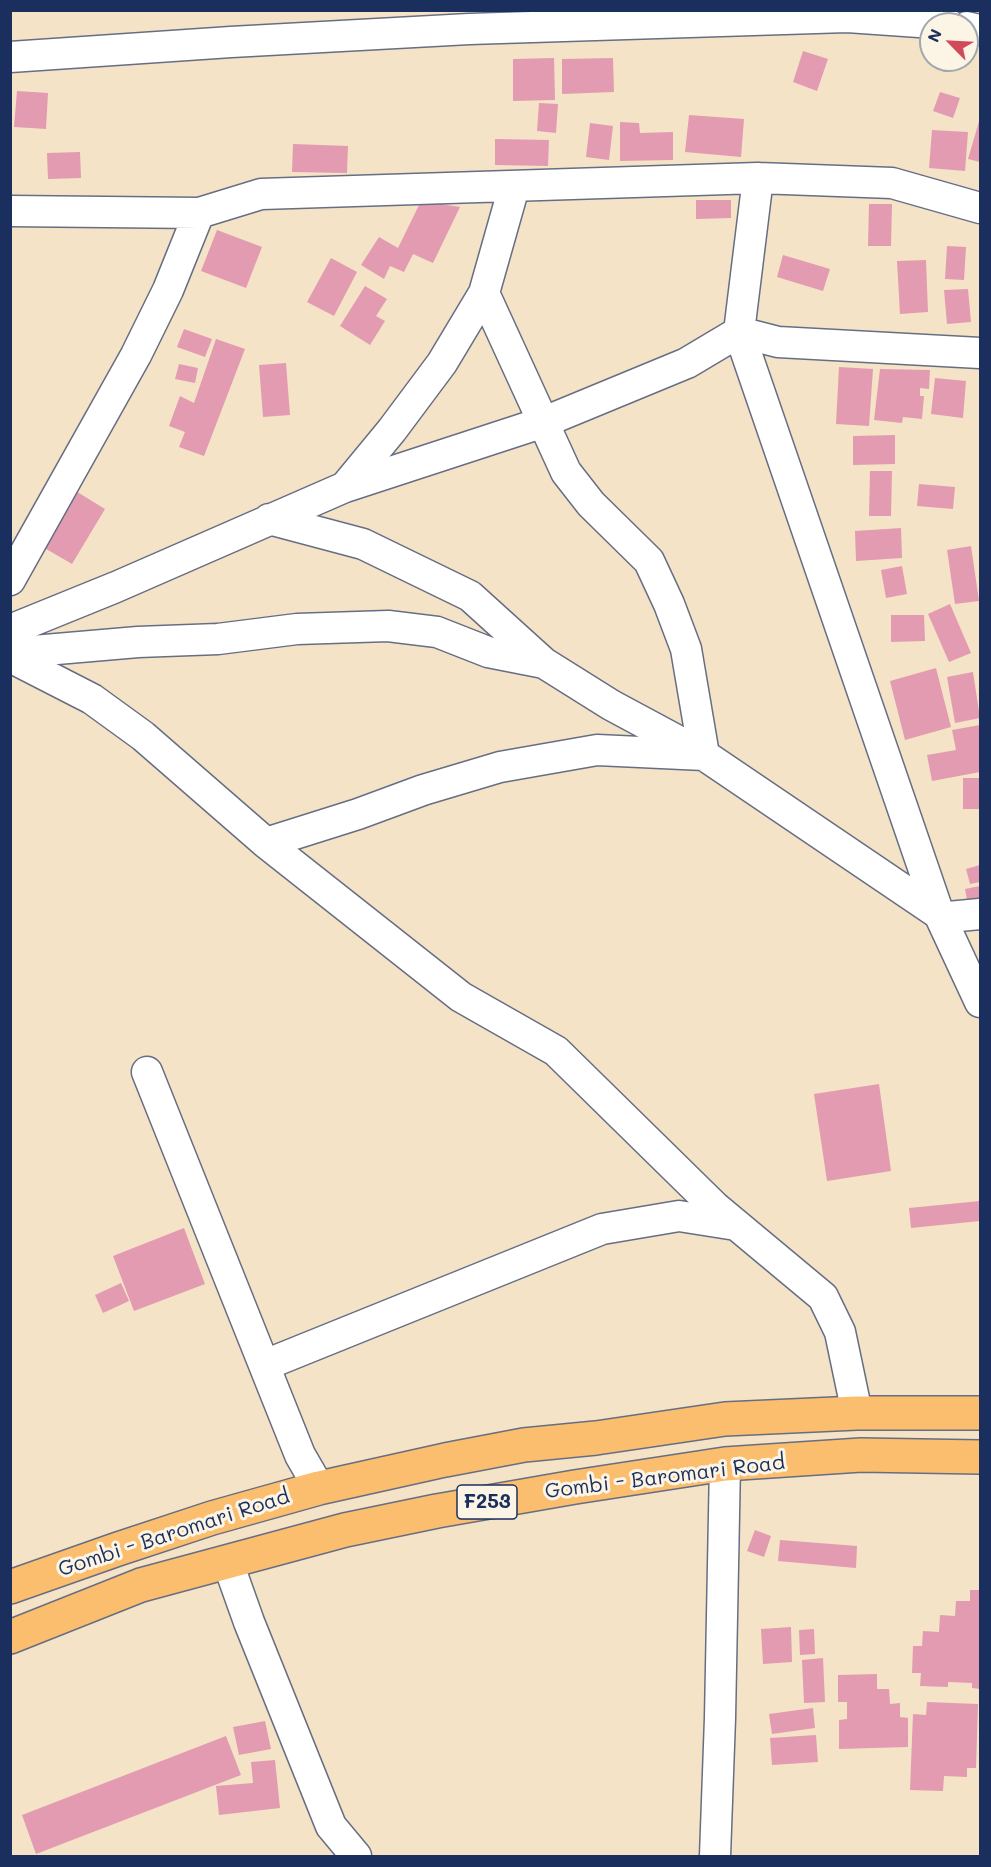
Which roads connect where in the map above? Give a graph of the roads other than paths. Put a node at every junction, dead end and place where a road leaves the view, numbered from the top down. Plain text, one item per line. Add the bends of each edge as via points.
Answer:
1 (847, 14) edge
2 (919, 21) edge
3 (10, 57) edge
4 (758, 178) junction
5 (514, 187) junction
6 (981, 208) edge
7 (10, 211) edge
8 (200, 213) junction
9 (484, 293) junction
10 (739, 332) junction
11 (981, 353) edge
12 (544, 422) junction
13 (345, 487) junction
14 (269, 519) junction
15 (10, 580) edge
16 (10, 630) edge
17 (10, 655) edge
18 (544, 663) junction
19 (704, 755) junction
20 (266, 843) junction
21 (939, 914) junction
22 (981, 914) edge
23 (981, 1002) edge
24 (147, 1072) dead end
25 (736, 1225) junction
26 (265, 1365) junction
27 (857, 1413) junction
28 (981, 1413) edge
29 (981, 1457) edge
30 (725, 1464) junction
31 (319, 1488) junction
32 (228, 1563) junction
33 (10, 1587) edge
34 (10, 1636) edge
35 (356, 1857) edge
36 (715, 1857) edge

1 - 2 street
1 - 3 street via 469,29
4 - 5 street
4 - 6 street via 892,183
4 - 10 street
5 - 8 street via 261,194
5 - 9 street
7 - 8 street
8 - 15 street via 136,355
9 - 12 street
9 - 13 street via 442,363
10 - 11 street via 778,342
10 - 12 street via 687,363
10 - 21 street
12 - 13 street
12 - 19 street via 566,472 591,504 649,561 686,649
13 - 14 street
14 - 16 street
14 - 18 street via 363,544 470,596
17 - 18 street via 297,629 388,626 437,632 488,652
17 - 20 street via 92,699 143,736
18 - 19 street via 611,705
19 - 20 street via 597,750 500,767
19 - 21 street
20 - 25 street via 460,997 556,1051
21 - 22 street
21 - 23 street
24 - 26 street
25 - 26 street via 679,1216 602,1229
25 - 27 street via 823,1296 840,1332
26 - 31 street via 300,1455
27 - 28 main road, Gombi - Baromari Road / F253
27 - 31 main road, Gombi - Baromari Road / F253 via 725,1419 524,1445
29 - 30 main road, Gombi - Baromari Road / F253 via 861,1455
30 - 32 main road, Gombi - Baromari Road / F253 via 437,1511 345,1530
30 - 36 street
31 - 33 main road, Gombi - Baromari Road / F253 via 181,1528
32 - 34 main road, Gombi - Baromari Road / F253 via 141,1585
32 - 35 street via 331,1826

